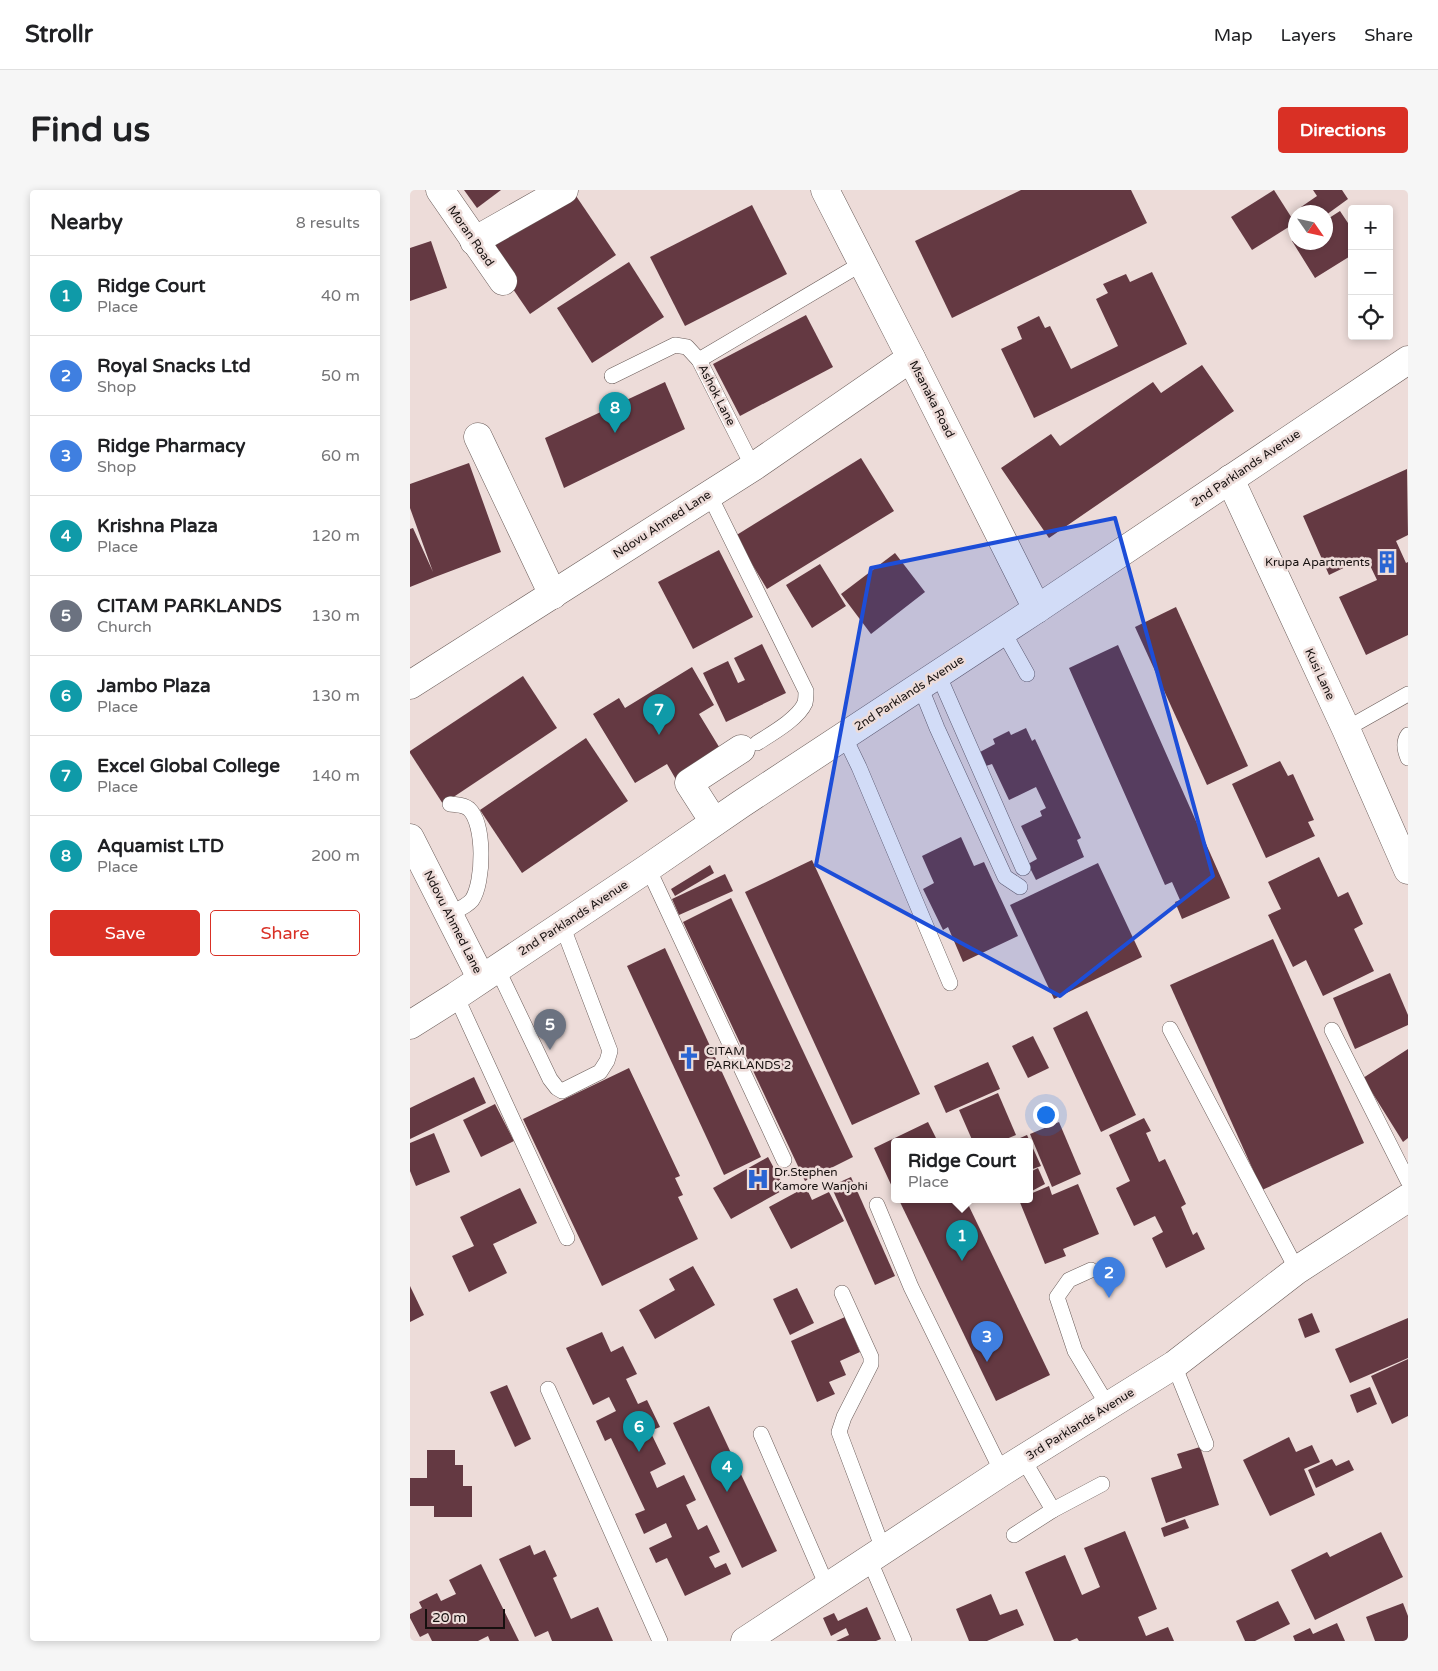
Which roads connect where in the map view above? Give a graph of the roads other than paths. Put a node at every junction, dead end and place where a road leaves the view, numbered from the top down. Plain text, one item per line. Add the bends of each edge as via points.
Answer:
1 (440, 190) edge
2 (564, 190) edge
3 (824, 190) edge
4 (474, 241) junction
5 (861, 264) junction
6 (503, 281) dead end
7 (912, 358) junction
8 (699, 360) junction
9 (1405, 368) edge
10 (612, 376) dead end
11 (478, 437) dead end
12 (753, 467) junction
13 (1230, 479) junction
14 (709, 494) junction
15 (553, 595) junction
16 (1037, 609) junction
17 (1003, 631) junction
18 (1027, 674) dead end
19 (929, 680) junction
20 (410, 686) edge
21 (1408, 694) edge
22 (1346, 729) junction
23 (1408, 735) edge
24 (844, 736) junction
25 (749, 746) joint
26 (1408, 758) edge
27 (450, 804) dead end
28 (714, 822) junction
29 (410, 838) edge
30 (1407, 863) edge
31 (648, 868) junction
32 (1023, 868) dead end
33 (1020, 887) dead end
34 (449, 914) junction
35 (562, 925) junction
36 (489, 973) junction
37 (950, 983) dead end
38 (456, 996) junction
39 (410, 1025) edge
40 (1170, 1029) dead end
41 (1332, 1030) dead end
42 (784, 1160) dead end
43 (1408, 1181) edge
44 (1408, 1198) edge
45 (876, 1205) dead end
46 (567, 1238) dead end
47 (1091, 1270) dead end
48 (1297, 1270) junction
49 (842, 1293) dead end
50 (1174, 1365) junction
51 (548, 1389) dead end
52 (1108, 1406) junction
53 (761, 1434) dead end
54 (1206, 1444) dead end
55 (1013, 1466) junction
56 (1102, 1484) dead end
57 (1054, 1510) junction
58 (1014, 1535) dead end
59 (876, 1554) junction
60 (827, 1586) junction
61 (758, 1638) edge
62 (660, 1641) edge
63 (904, 1641) edge

1 - 4 street, Moran Road
2 - 4 street
3 - 5 street, Msanaka Road
4 - 6 street, Moran Road
5 - 7 street, Msanaka Road
5 - 8 lane
7 - 12 street, Ndovu Ahmed Lane
7 - 16 street, Msanaka Road
8 - 10 lane, Ashok Lane via 687,347 675,346
8 - 12 lane, Ashok Lane
9 - 13 street, 2nd Parklands Avenue
11 - 15 street
12 - 14 street, Ndovu Ahmed Lane
13 - 16 street, 2nd Parklands Avenue
13 - 22 street, Kusi Lane
14 - 15 street, Ndovu Ahmed Lane
14 - 25 lane via 806,691 805,702 798,712 779,729
15 - 20 street, Ndovu Ahmed Lane
16 - 17 street, 2nd Parklands Avenue
17 - 18 lane
17 - 19 street, 2nd Parklands Avenue
19 - 24 street, 2nd Parklands Avenue
19 - 32 lane
19 - 33 lane via 937,728 1005,877
21 - 22 lane
22 - 30 street, Kusi Lane
23 - 26 lane via 1405,752
24 - 28 street, 2nd Parklands Avenue
24 - 37 lane
25 - 28 street via 689,783
27 - 34 lane via 470,810 478,825 480,860 474,897 467,905
28 - 31 street, 2nd Parklands Avenue
29 - 34 street, Ndovu Ahmed Lane
31 - 35 street, 2nd Parklands Avenue
31 - 42 lane
34 - 36 street, Ndovu Ahmed Lane
35 - 36 street, 2nd Parklands Avenue
35 - 36 lane via 610,1051 600,1072 562,1091 557,1088
36 - 38 street, 2nd Parklands Avenue
38 - 39 street, 2nd Parklands Avenue
38 - 46 lane
40 - 48 lane
41 - 43 lane
44 - 48 street, 3rd Parklands Avenue
45 - 55 lane via 911,1287
47 - 52 lane via 1069,1280 1057,1297 1075,1351
48 - 50 street, 3rd Parklands Avenue
49 - 59 lane via 871,1357 871,1364 839,1432
50 - 52 street, 3rd Parklands Avenue
50 - 54 lane
51 - 62 lane
52 - 55 street, 3rd Parklands Avenue
53 - 60 lane
55 - 57 lane
55 - 59 street, 3rd Parklands Avenue
56 - 57 lane
57 - 58 lane
59 - 60 street, 3rd Parklands Avenue
59 - 63 lane
60 - 61 street, 3rd Parklands Avenue

